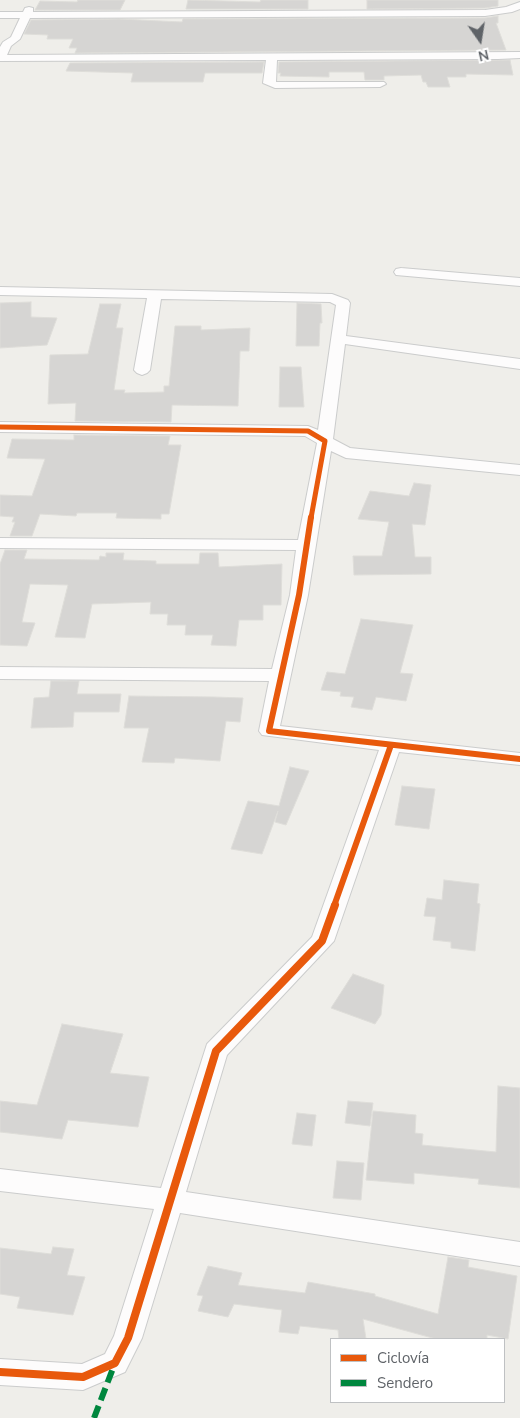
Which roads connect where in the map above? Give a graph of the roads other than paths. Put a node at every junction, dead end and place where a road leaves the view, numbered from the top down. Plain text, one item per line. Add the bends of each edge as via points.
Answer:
1 (519, 6) edge
2 (0, 11) edge
3 (28, 13) junction
4 (0, 15) edge
5 (520, 55) edge
6 (272, 57) junction
7 (0, 58) edge
8 (380, 84) dead end
9 (401, 272) dead end
10 (520, 282) edge
11 (0, 291) edge
12 (154, 295) junction
13 (338, 339) junction
14 (520, 364) edge
15 (142, 370) dead end
16 (0, 427) edge
17 (325, 441) junction
18 (520, 470) edge
19 (0, 543) edge
20 (306, 545) junction
21 (0, 673) edge
22 (280, 674) junction
23 (391, 745) junction
24 (520, 759) edge
25 (0, 1180) edge
26 (170, 1200) junction
27 (520, 1254) edge
28 (0, 1372) edge

1 - 3 street via 485,13
2 - 3 street
3 - 4 street
3 - 7 street via 16,39 7,44
5 - 6 street
6 - 7 street
6 - 8 street via 270,83 275,85
9 - 10 street
11 - 12 street
12 - 13 street via 332,298 343,303
12 - 15 street
13 - 14 street
13 - 17 street
16 - 17 street via 308,431
17 - 18 street via 346,453
17 - 20 street
19 - 20 street
20 - 22 street via 300,595
21 - 22 street
22 - 23 street via 270,731
23 - 24 street
23 - 26 street via 322,941 216,1051
25 - 26 street
26 - 27 street
26 - 28 street via 128,1338 115,1363 83,1377

